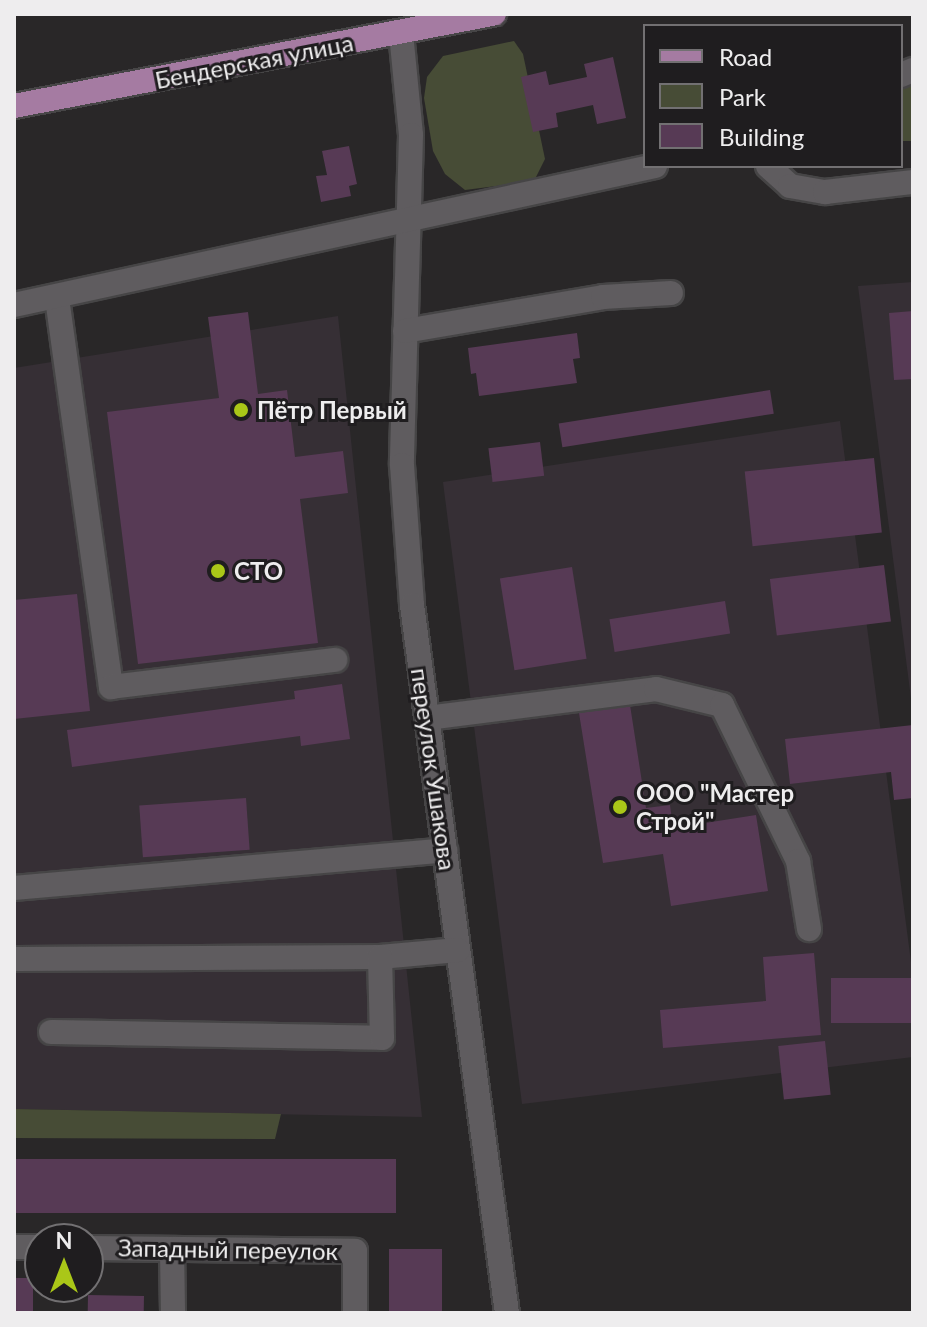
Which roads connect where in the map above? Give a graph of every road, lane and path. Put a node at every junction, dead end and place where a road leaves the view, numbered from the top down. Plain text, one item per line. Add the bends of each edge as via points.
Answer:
1 (494, 14) edge
2 (401, 33) junction
3 (14, 106) edge
4 (646, 168) edge
5 (770, 168) edge
6 (913, 182) edge
7 (411, 221) junction
8 (671, 293) dead end
9 (57, 298) junction
10 (14, 305) edge
11 (405, 331) junction
12 (335, 660) dead end
13 (427, 718) junction
14 (445, 850) junction
15 (14, 888) edge
16 (809, 929) dead end
17 (458, 950) junction
18 (380, 957) junction
19 (17, 959) dead end
20 (51, 1032) dead end
21 (104, 1248) edge
22 (172, 1249) junction
23 (173, 1313) edge
24 (355, 1313) edge
25 (507, 1313) edge

1 - 2 main road, Бендерская улица
2 - 3 main road, Бендерская улица
2 - 7 street, переулок Ушакова via 411,135
4 - 7 street
5 - 6 street via 790,186 825,192
7 - 9 street
7 - 11 street, переулок Ушакова
8 - 11 street via 603,297
9 - 10 street
9 - 12 street via 111,687
11 - 13 street, переулок Ушакова via 402,465
13 - 14 street, переулок Ушакова
13 - 16 street via 656,689 722,705 798,861
14 - 15 street
14 - 17 street, переулок Ушакова
17 - 18 street
17 - 25 street, переулок Ушакова
18 - 19 street
18 - 20 street via 382,1038
21 - 22 street, Западный переулок
22 - 23 street
22 - 24 street, Западный переулок via 355,1251

